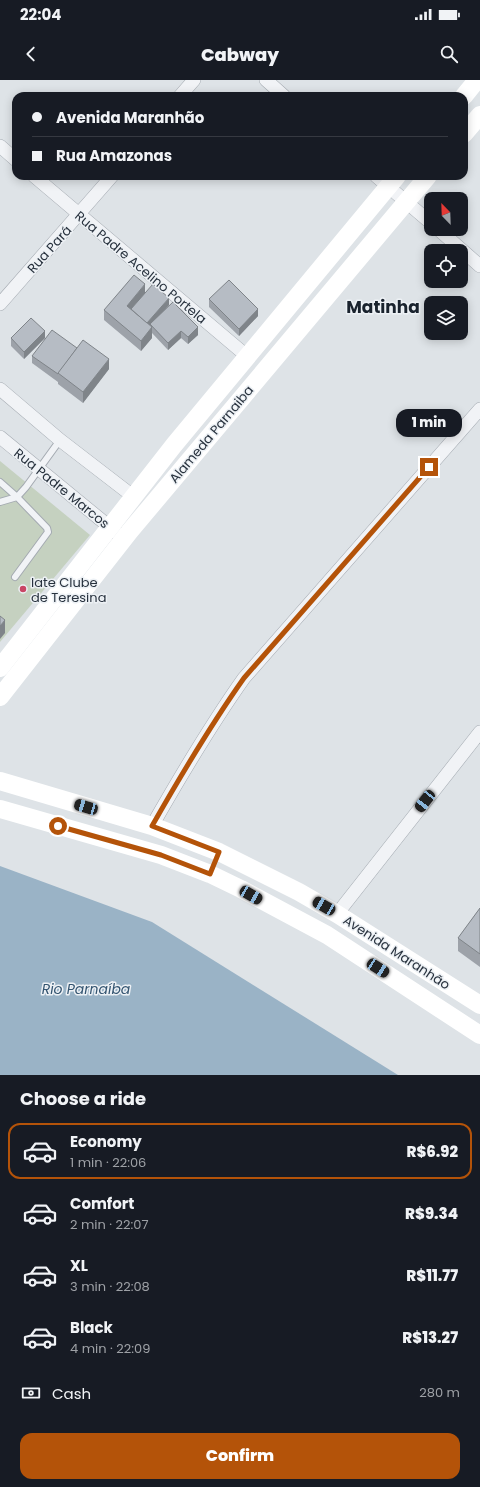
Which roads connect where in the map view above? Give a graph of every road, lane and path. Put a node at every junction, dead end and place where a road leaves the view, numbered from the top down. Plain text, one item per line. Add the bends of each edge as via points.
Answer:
1 (194, 80) edge
2 (266, 80) edge
3 (477, 80) edge
4 (184, 92) edge
5 (280, 92) edge
6 (467, 92) edge
7 (480, 115) edge
8 (468, 129) edge
9 (0, 146) edge
10 (12, 156) edge
11 (39, 180) edge
12 (109, 180) edge
13 (386, 180) edge
14 (388, 180) edge
15 (425, 180) edge
16 (406, 202) junction
17 (79, 215) junction
18 (424, 217) edge
19 (446, 236) edge
20 (480, 266) edge
21 (0, 304) edge
22 (248, 357) junction
23 (0, 389) edge
24 (480, 409) edge
25 (0, 437) edge
26 (60, 440) junction
27 (39, 469) junction
28 (0, 482) edge
29 (17, 497) junction
30 (134, 497) junction
31 (0, 502) edge
32 (110, 528) junction
33 (124, 539) junction
34 (14, 577) dead end
35 (0, 668) edge
36 (0, 697) edge
37 (480, 732) edge
38 (0, 782) edge
39 (0, 809) edge
40 (152, 826) junction
41 (219, 852) junction
42 (210, 874) junction
43 (270, 878) junction
44 (262, 901) junction
45 (337, 914) junction
46 (480, 1005) edge
47 (480, 1035) edge

1 - 4 street
2 - 5 street
3 - 6 main road
7 - 8 main road
9 - 10 street
11 - 17 street, Rua Padre Acelino Portela
12 - 17 street, Rua Pará
13 - 22 main road, Alameda Parnaiba
14 - 16 street
15 - 16 main road, Alameda Parnaiba
16 - 18 street
16 - 33 main road, Alameda Parnaiba
17 - 21 street, Rua Pará
17 - 22 street, Rua Padre Acelino Portela
19 - 20 street
22 - 30 main road, Alameda Parnaiba
23 - 26 street
24 - 40 street via 244,678 194,751
25 - 27 street, Rua Padre Marcos
26 - 27 lane
26 - 30 street
27 - 29 lane
27 - 32 street, Rua Padre Marcos
28 - 29 lane
29 - 31 lane
29 - 34 lane via 48,532
30 - 32 main road, Alameda Parnaiba
32 - 33 street, Rua Padre Marcos
32 - 35 main road, Alameda Parnaiba
33 - 36 main road, Alameda Parnaiba
37 - 45 street
38 - 40 main road, Avenida Maranhão
39 - 42 main road, Avenida Maranhão via 161,855
40 - 41 main road, Avenida Maranhão
41 - 42 main road
41 - 43 main road, Avenida Maranhão
42 - 44 main road, Avenida Maranhão
43 - 44 main road
43 - 45 main road, Avenida Maranhão
44 - 47 main road, Avenida Maranhão via 327,935
45 - 46 main road, Avenida Maranhão

